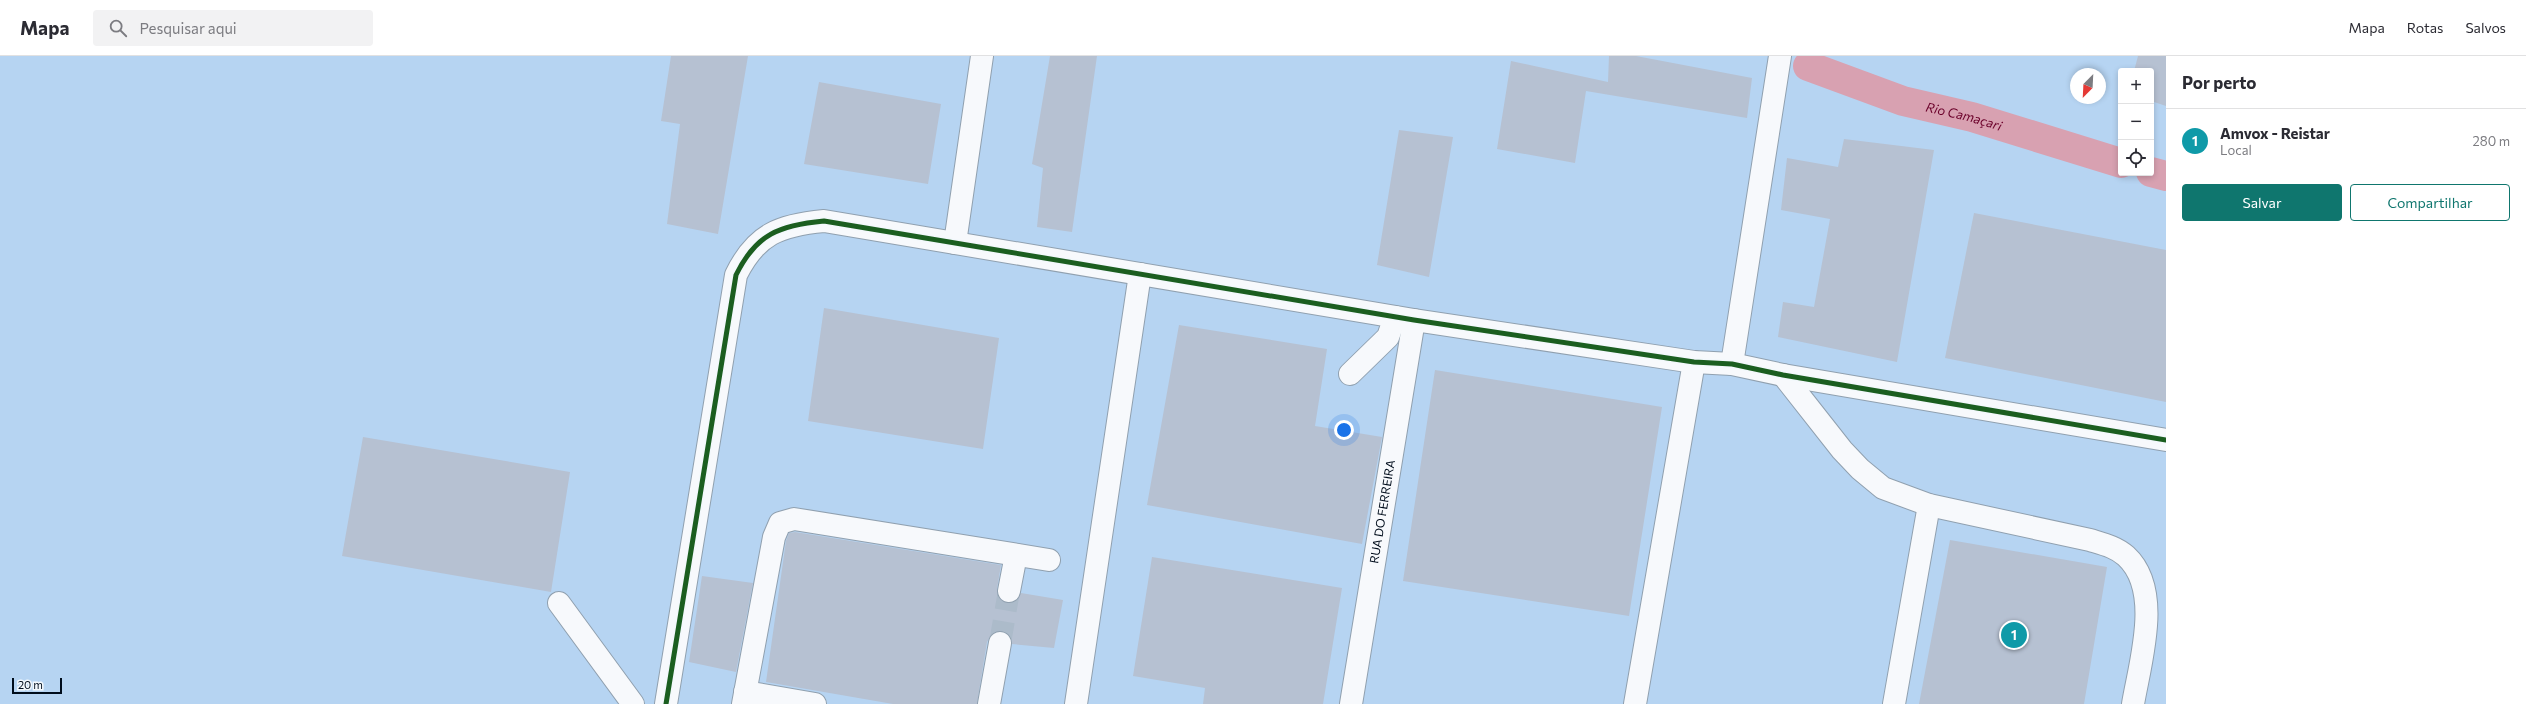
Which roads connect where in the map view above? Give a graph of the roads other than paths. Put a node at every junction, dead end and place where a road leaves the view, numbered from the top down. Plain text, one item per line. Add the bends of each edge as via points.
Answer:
1 (982, 56) edge
2 (1780, 56) edge
3 (955, 243) junction
4 (1140, 274) junction
5 (1404, 318) junction
6 (1694, 362) junction
7 (1732, 364) junction
8 (1350, 374) dead end
9 (1783, 376) junction
10 (2166, 440) edge
11 (1929, 505) junction
12 (1016, 554) junction
13 (1049, 560) dead end
14 (1009, 591) tunnel mouth
15 (559, 603) dead end
16 (1000, 643) tunnel mouth
17 (744, 698) edge
18 (633, 704) edge
19 (666, 704) edge
20 (815, 704) edge
21 (989, 704) edge
22 (1076, 704) edge
23 (1351, 704) edge
24 (1635, 704) edge
25 (1894, 704) edge
26 (2133, 704) edge

1 - 3 street
2 - 7 street
3 - 4 street
3 - 19 street via 824,221 798,223 775,231 760,240 745,256 736,275 730,306
4 - 5 street
4 - 22 street
5 - 6 street
5 - 8 street
5 - 23 street, RUA DO FERREIRA
6 - 7 street
6 - 24 street
7 - 9 street
9 - 10 street
9 - 11 street via 1860,469 1883,488
11 - 25 street
11 - 26 street via 2090,540 2112,547 2126,557 2142,583 2148,614
12 - 13 street
12 - 14 street
12 - 17 street via 794,519 780,523 774,537
15 - 18 street
16 - 21 street
17 - 20 street

